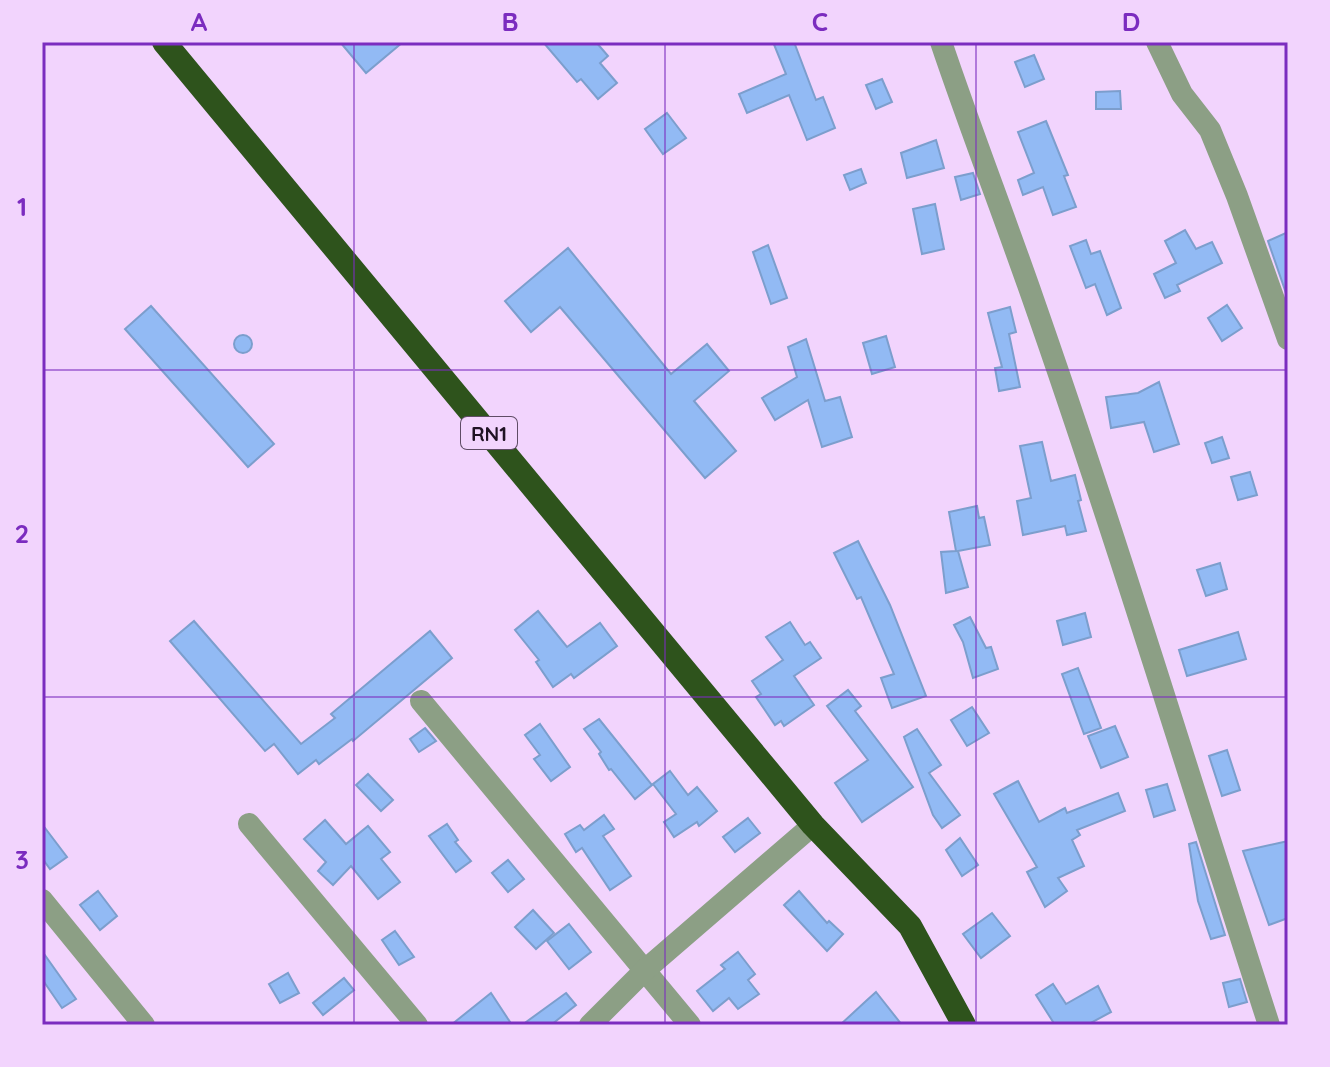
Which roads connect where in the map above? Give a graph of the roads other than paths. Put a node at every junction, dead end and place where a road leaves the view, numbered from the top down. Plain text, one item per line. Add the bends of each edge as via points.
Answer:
1 (164, 42) edge
2 (941, 42) edge
3 (1157, 42) edge
4 (1288, 339) edge
5 (421, 701) dead end
6 (249, 824) dead end
7 (813, 825) junction
8 (42, 900) edge
9 (645, 970) junction
10 (144, 1025) edge
11 (417, 1025) edge
12 (590, 1025) edge
13 (690, 1025) edge
14 (964, 1025) edge
15 (1269, 1025) edge

1 - 7 highway, RN1
2 - 15 street via 1088,461
3 - 4 street via 1182,94 1210,130
5 - 9 street
6 - 11 street
7 - 9 street
7 - 14 highway, RN1 via 910,926
8 - 10 street
9 - 12 street
9 - 13 street

